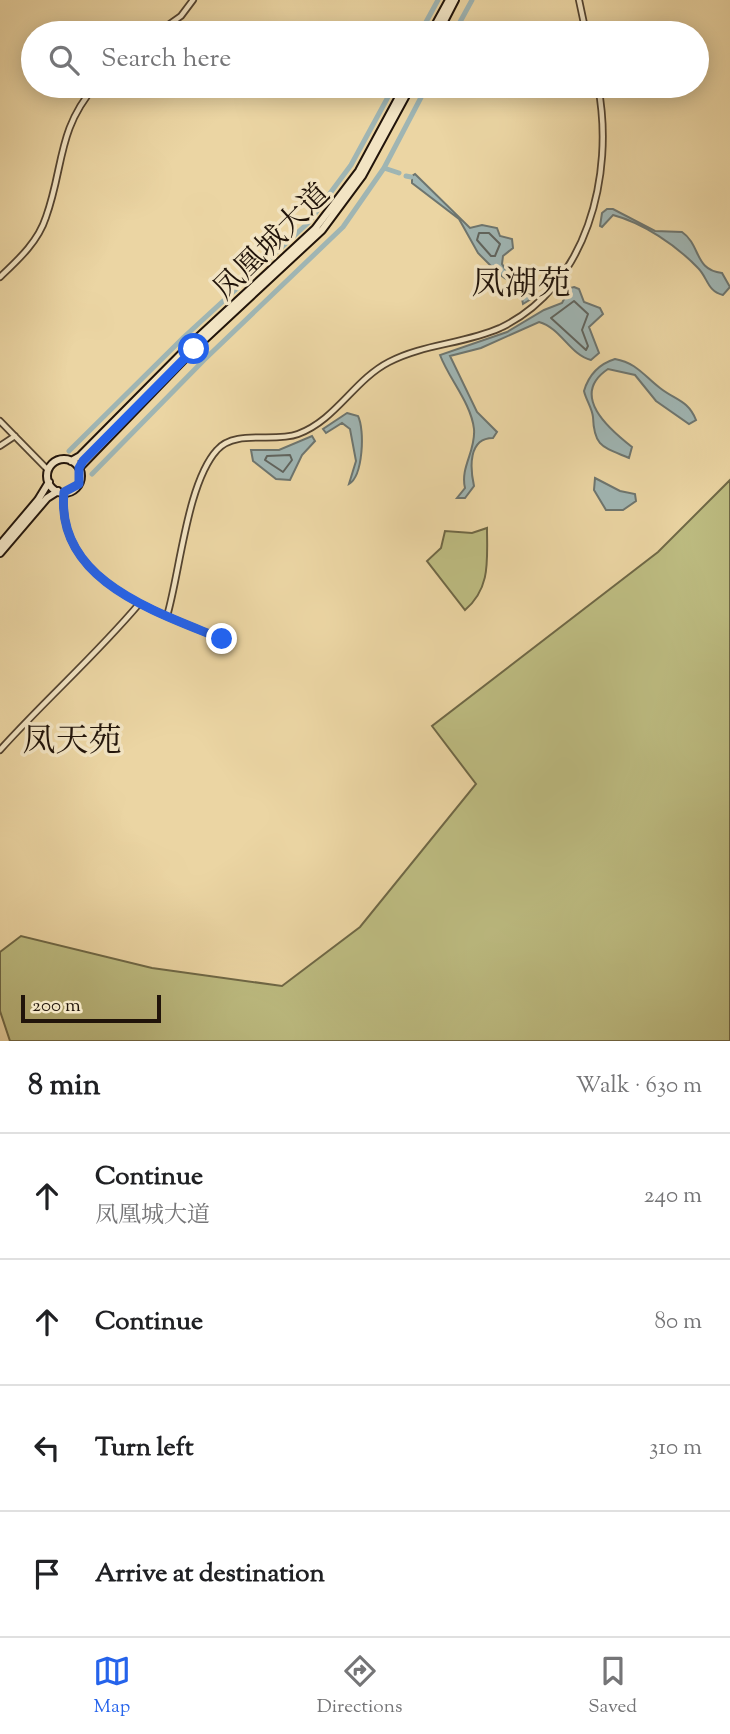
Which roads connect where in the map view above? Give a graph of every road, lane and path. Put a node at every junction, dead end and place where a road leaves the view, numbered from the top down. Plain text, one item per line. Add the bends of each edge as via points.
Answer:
1 (193, 0) edge
2 (449, 0) edge
3 (455, 0) edge
4 (579, 0) edge
5 (174, 21) edge
6 (438, 21) edge
7 (444, 21) edge
8 (583, 21) edge
9 (85, 98) edge
10 (399, 98) edge
11 (405, 98) edge
12 (599, 98) edge
13 (0, 277) edge
14 (0, 421) edge
15 (15, 436) junction
16 (0, 446) edge
17 (71, 461) junction
18 (79, 468) junction
19 (48, 470) junction
20 (49, 482) junction
21 (61, 492) junction
22 (0, 545) edge
23 (0, 553) edge
24 (139, 604) junction
25 (167, 617) junction
26 (222, 639) dead end
27 (0, 750) edge

1 - 5 street
2 - 6 main road
3 - 7 main road
4 - 8 street
9 - 13 street via 68,130 46,219 26,253
10 - 17 main road, 凤凰城大道 via 359,171 315,229
11 - 18 main road, 凤凰城大道 via 371,161 327,224 176,367
12 - 25 street via 602,132 597,184 577,251 557,285 536,306 500,328 401,356 382,366 304,432 220,446 196,494
14 - 15 street
15 - 16 street
15 - 19 street
17 - 18 main road
17 - 19 main road via 55,461
18 - 21 main road via 79,484
19 - 20 main road
20 - 21 main road
20 - 22 main road
21 - 23 main road via 47,498
21 - 24 street via 62,511 79,553 109,586
24 - 25 street
24 - 27 street
25 - 26 street

